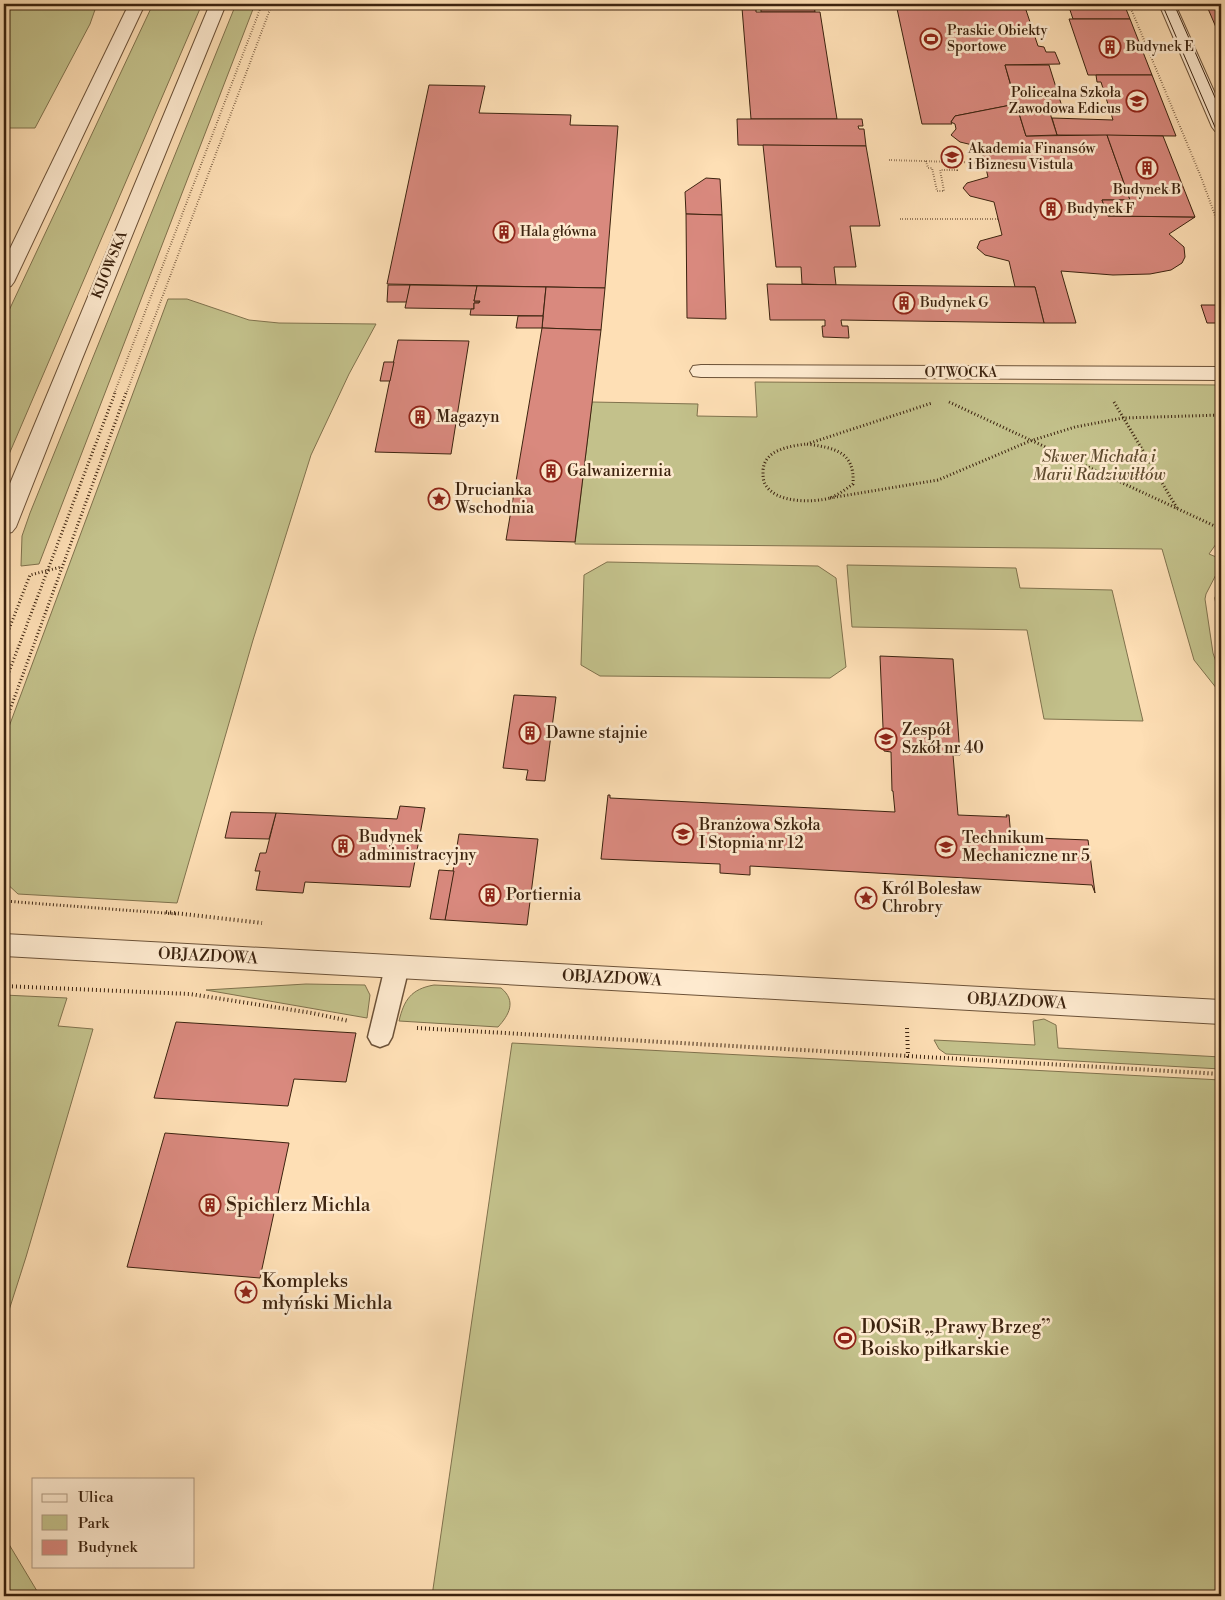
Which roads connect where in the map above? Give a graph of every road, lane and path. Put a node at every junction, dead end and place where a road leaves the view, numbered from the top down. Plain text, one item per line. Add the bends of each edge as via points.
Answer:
1 (137, 4) edge
2 (218, 4) edge
3 (262, 4) edge
4 (272, 4) edge
5 (1129, 4) edge
6 (1168, 4) edge
7 (1221, 127) edge
8 (889, 160) dead end
9 (926, 161) junction
10 (955, 161) junction
11 (985, 163) dead end
12 (900, 219) dead end
13 (998, 219) dead end
14 (1221, 232) edge
15 (4, 282) edge
16 (701, 371) dead end
17 (896, 373) junction
18 (1098, 374) junction
19 (1221, 374) edge
20 (933, 402) dead end
21 (1221, 415) edge
22 (1123, 418) junction
23 (1030, 441) junction
24 (807, 444) junction
25 (830, 498) junction
26 (1178, 509) junction
27 (4, 527) edge
28 (1221, 529) edge
29 (62, 567) junction
30 (47, 570) junction
31 (4, 642) edge
32 (4, 684) edge
33 (4, 726) edge
34 (4, 945) edge
35 (397, 966) junction
36 (4, 986) edge
37 (1221, 1012) edge
38 (381, 1032) junction
39 (908, 1056) dead end

1 - 15 street
2 - 27 street, KIJOWSKA
3 - 30 path
4 - 29 path
5 - 14 path
6 - 7 street
8 - 9 path
9 - 10 path
9 - 10 path via 928,168 932,168 937,191 944,191 940,170 957,170
10 - 11 path
12 - 13 path
16 - 17 street, OTWOCKA
17 - 18 street, OTWOCKA
17 - 23 path
18 - 19 street, OTWOCKA
18 - 22 path
20 - 24 path
21 - 22 path
22 - 23 path via 1075,427
22 - 26 path
23 - 25 path via 938,480
23 - 26 path
24 - 25 path via 828,446 853,463 853,484
24 - 25 path via 792,445 768,455 762,468 764,482 792,500
26 - 28 path
29 - 30 path
29 - 33 path
30 - 31 path via 30,575
30 - 32 path
34 - 35 street, OBJAZDOWA
35 - 37 street, OBJAZDOWA
35 - 38 lane
36 - 38 path via 190,994 312,1012 359,1023
38 - 39 path via 526,1036

